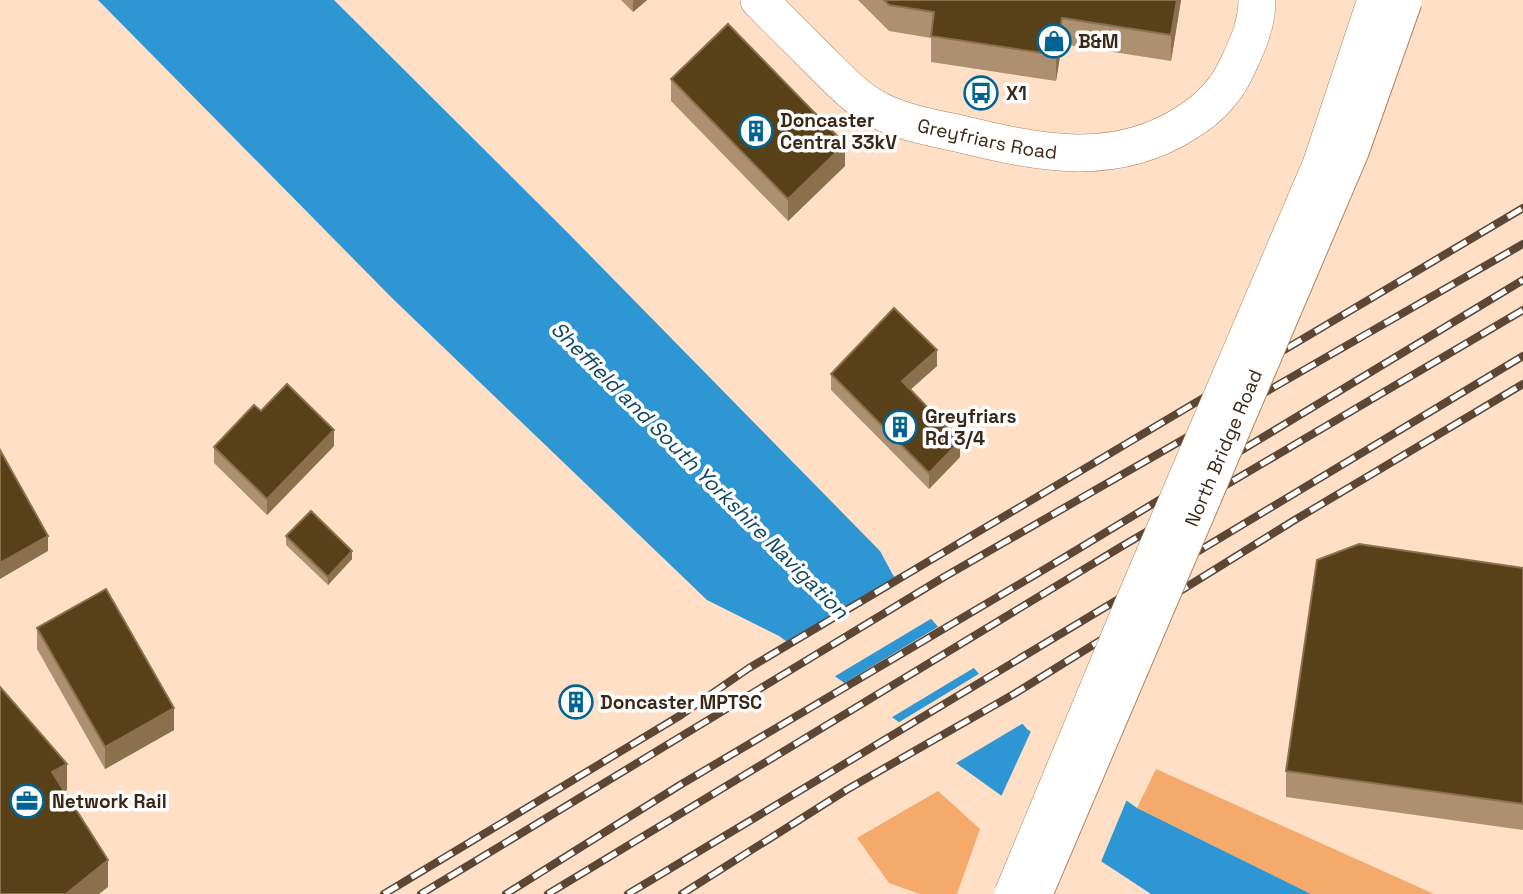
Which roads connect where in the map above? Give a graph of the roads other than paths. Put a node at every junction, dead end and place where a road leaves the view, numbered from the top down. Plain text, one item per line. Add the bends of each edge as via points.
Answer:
1 (759, 0) edge
2 (1257, 0) edge
3 (1376, 0) edge
4 (1403, 0) edge
5 (1013, 894) edge
6 (1033, 894) edge

1 - 2 street, Greyfriars Road via 869,105 903,121 1009,146 1076,153 1145,144 1203,112 1235,73 1257,17
3 - 5 street, North Bridge Road, bridge via 1321,165
4 - 6 street, North Bridge Road, bridge via 1350,150

